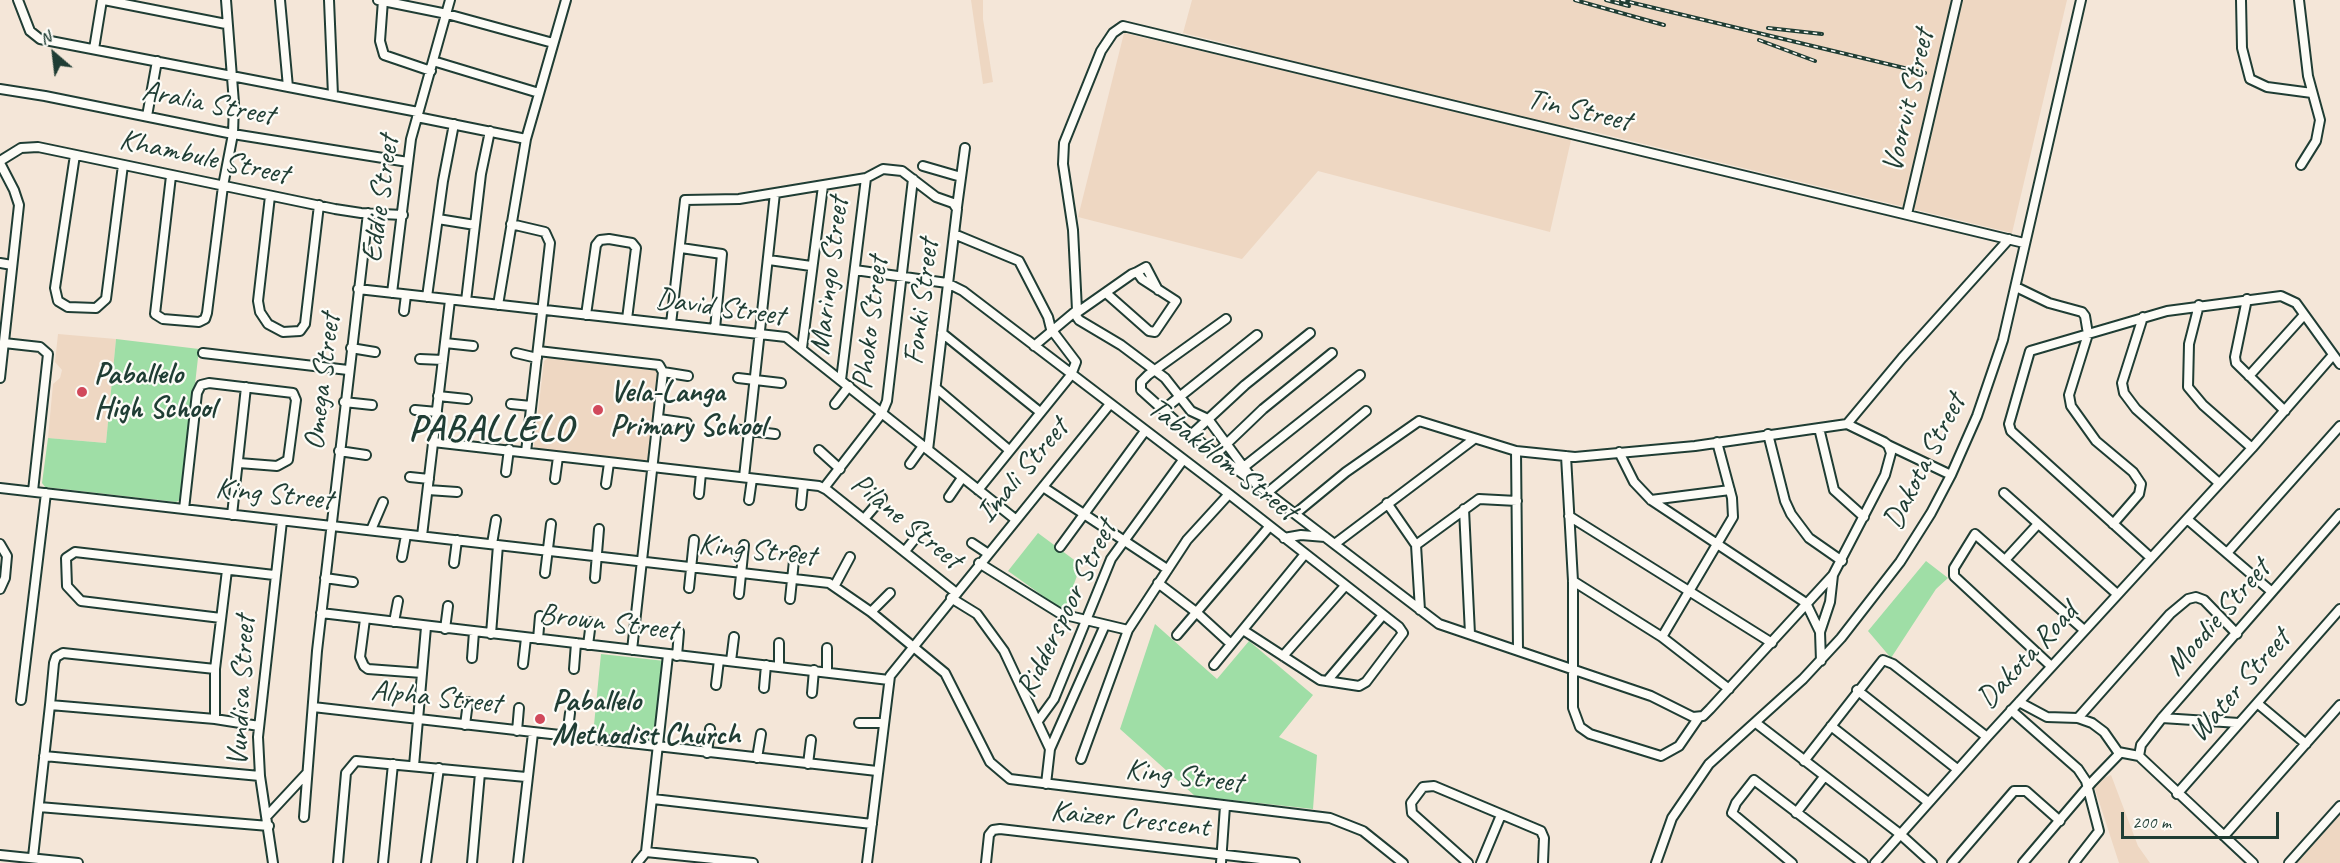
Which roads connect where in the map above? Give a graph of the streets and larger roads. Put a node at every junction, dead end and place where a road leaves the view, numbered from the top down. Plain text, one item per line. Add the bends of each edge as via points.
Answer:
1 (18, 0) edge
2 (103, 0) edge
3 (226, 0) edge
4 (280, 0) edge
5 (329, 0) edge
6 (381, 0) edge
7 (450, 0) edge
8 (566, 0) edge
9 (1957, 0) edge
10 (2081, 0) edge
11 (2241, 0) edge
12 (2300, 0) edge
13 (147, 4) edge
14 (447, 14) junction
15 (226, 24) junction
16 (553, 43) junction
17 (94, 49) junction
18 (157, 61) junction
19 (433, 61) junction
20 (430, 72) junction
21 (230, 76) junction
22 (288, 87) junction
23 (0, 89) edge
24 (539, 93) junction
25 (2312, 93) junction
26 (333, 95) junction
27 (417, 114) junction
28 (147, 116) junction
29 (454, 124) junction
30 (490, 131) junction
31 (233, 134) junction
32 (526, 139) junction
33 (965, 148) dead end
34 (75, 155) junction
35 (0, 162) edge
36 (408, 162) junction
37 (123, 165) junction
38 (2301, 165) dead end
39 (923, 166) dead end
40 (171, 176) junction
41 (961, 177) junction
42 (866, 178) junction
43 (915, 181) junction
44 (223, 186) junction
45 (823, 186) junction
46 (775, 193) junction
47 (270, 196) junction
48 (319, 205) junction
49 (957, 207) junction
50 (368, 213) junction
51 (1907, 214) junction
52 (403, 215) junction
53 (438, 219) junction
54 (512, 224) junction
55 (475, 225) junction
56 (954, 234) junction
57 (2009, 239) junction
58 (2024, 243) junction
59 (681, 248) junction
60 (769, 260) junction
61 (0, 263) edge
62 (12, 265) junction
63 (811, 266) junction
64 (855, 270) junction
65 (901, 276) junction
66 (947, 283) junction
67 (2016, 287) junction
68 (358, 289) junction
69 (1106, 292) junction
70 (392, 293) junction
71 (405, 295) junction
72 (428, 297) junction
73 (2247, 299) junction
74 (450, 300) junction
75 (466, 301) junction
76 (498, 305) junction
77 (2199, 305) junction
78 (543, 310) junction
79 (404, 311) dead end
80 (1075, 314) junction
81 (586, 315) junction
82 (2304, 315) junction
83 (2143, 317) junction
84 (1226, 319) dead end
85 (627, 320) junction
86 (671, 324) junction
87 (715, 329) junction
88 (1052, 329) junction
89 (942, 333) junction
90 (1310, 333) dead end
91 (2088, 333) junction
92 (761, 334) junction
93 (1257, 335) dead end
94 (4, 343) junction
95 (445, 343) junction
96 (472, 346) dead end
97 (1034, 346) junction
98 (351, 348) junction
99 (802, 348) junction
100 (375, 352) dead end
101 (1332, 352) dead end
102 (203, 353) dead end
103 (516, 353) dead end
104 (538, 354) junction
105 (2333, 355) junction
106 (420, 359) dead end
107 (443, 360) junction
108 (2340, 364) edge
109 (348, 370) junction
110 (1155, 370) junction
111 (663, 372) junction
112 (1071, 375) junction
113 (1360, 375) dead end
114 (688, 376) dead end
115 (2249, 376) junction
116 (0, 378) edge
117 (738, 378) dead end
118 (756, 380) junction
119 (841, 380) junction
120 (781, 383) dead end
121 (849, 386) junction
122 (246, 387) junction
123 (936, 388) junction
124 (1180, 394) junction
125 (438, 396) junction
126 (468, 399) dead end
127 (344, 402) junction
128 (511, 404) dead end
129 (835, 404) dead end
130 (1110, 404) junction
131 (372, 405) dead end
132 (531, 406) junction
133 (415, 410) dead end
134 (1163, 410) junction
135 (1366, 411) dead end
136 (2285, 411) junction
137 (437, 412) junction
138 (882, 412) junction
139 (1040, 412) junction
140 (659, 418) junction
141 (1208, 419) junction
142 (687, 423) dead end
143 (1847, 424) junction
144 (2340, 426) edge
145 (1819, 428) junction
146 (733, 429) dead end
147 (751, 431) junction
148 (1145, 431) junction
149 (775, 434) dead end
150 (1768, 434) junction
151 (1191, 435) junction
152 (1474, 439) junction
153 (433, 442) junction
154 (1228, 442) junction
155 (1717, 442) junction
156 (1888, 445) junction
157 (925, 448) junction
158 (2252, 448) junction
159 (509, 449) junction
160 (819, 450) dead end
161 (1009, 450) junction
162 (339, 451) junction
163 (1516, 451) junction
164 (1619, 452) junction
165 (526, 453) junction
166 (1216, 453) junction
167 (366, 455) dead end
168 (1566, 456) junction
169 (558, 457) junction
170 (1183, 460) junction
171 (239, 463) junction
172 (609, 463) junction
173 (910, 464) dead end
174 (1245, 466) junction
175 (652, 467) junction
176 (840, 469) junction
177 (506, 472) dead end
178 (701, 473) junction
179 (1951, 475) junction
180 (410, 477) dead end
181 (429, 478) junction
182 (748, 478) junction
183 (962, 478) junction
184 (555, 479) dead end
185 (2219, 483) junction
186 (606, 484) dead end
187 (1256, 484) junction
188 (803, 485) junction
189 (0, 488) edge
190 (824, 488) junction
191 (1043, 488) junction
192 (428, 490) junction
193 (978, 490) junction
194 (1730, 490) junction
195 (33, 491) junction
196 (457, 492) dead end
197 (46, 493) junction
198 (1267, 493) junction
199 (2004, 493) dead end
200 (699, 494) dead end
201 (1229, 494) junction
202 (949, 497) dead end
203 (882, 498) dead end
204 (749, 500) dead end
205 (1651, 500) junction
206 (1517, 501) junction
207 (383, 502) dead end
208 (1387, 503) junction
209 (801, 505) dead end
210 (1464, 508) junction
211 (184, 509) junction
212 (1085, 514) junction
213 (1295, 514) junction
214 (2340, 514) edge
215 (232, 515) junction
216 (1569, 516) junction
217 (1864, 517) junction
218 (864, 519) junction
219 (1015, 519) junction
220 (2187, 519) junction
221 (496, 520) dead end
222 (282, 521) junction
223 (551, 524) dead end
224 (2038, 524) junction
225 (2113, 524) junction
226 (331, 526) junction
227 (1269, 527) junction
228 (599, 528) dead end
229 (371, 530) junction
230 (922, 530) dead end
231 (405, 535) junction
232 (422, 536) junction
233 (1327, 537) junction
234 (1284, 538) junction
235 (457, 540) junction
236 (694, 540) dead end
237 (1123, 541) junction
238 (972, 543) dead end
239 (1336, 543) junction
240 (0, 544) edge
241 (495, 544) junction
242 (1718, 544) junction
243 (744, 545) dead end
244 (1416, 545) junction
245 (1060, 547) dead end
246 (547, 551) junction
247 (795, 551) dead end
248 (905, 551) junction
249 (987, 553) junction
250 (2227, 553) junction
251 (1305, 554) junction
252 (598, 556) junction
253 (402, 557) dead end
254 (850, 557) dead end
255 (2150, 557) junction
256 (2005, 560) junction
257 (641, 561) junction
258 (1842, 561) junction
259 (979, 562) junction
260 (454, 563) dead end
261 (691, 568) junction
262 (1167, 569) junction
263 (227, 570) junction
264 (545, 573) dead end
265 (741, 573) junction
266 (274, 575) junction
267 (1833, 575) junction
268 (325, 578) junction
269 (595, 578) dead end
270 (792, 579) junction
271 (1573, 581) junction
272 (353, 582) dead end
273 (1158, 583) junction
274 (835, 585) junction
275 (1345, 586) junction
276 (689, 588) dead end
277 (0, 589) edge
278 (1689, 591) junction
279 (2272, 592) junction
280 (890, 593) dead end
281 (739, 594) dead end
282 (2117, 594) junction
283 (953, 595) junction
284 (790, 599) dead end
285 (398, 601) dead end
286 (1806, 603) junction
287 (448, 606) dead end
288 (2340, 609) edge
289 (1420, 610) junction
290 (871, 612) junction
291 (1196, 612) junction
292 (321, 613) junction
293 (1383, 615) junction
294 (540, 616) dead end
295 (220, 618) junction
296 (365, 619) junction
297 (1084, 621) junction
298 (394, 622) junction
299 (591, 622) dead end
300 (1105, 625) junction
301 (426, 627) junction
302 (445, 629) junction
303 (1128, 630) junction
304 (1243, 630) junction
305 (2084, 630) junction
306 (474, 632) junction
307 (679, 632) dead end
308 (1820, 632) junction
309 (491, 634) junction
310 (1470, 634) junction
311 (2237, 634) junction
312 (1178, 635) dead end
313 (734, 637) dead end
314 (1662, 637) junction
315 (526, 638) junction
316 (538, 639) junction
317 (576, 643) junction
318 (779, 643) dead end
319 (1772, 643) junction
320 (1231, 644) junction
321 (588, 645) junction
322 (827, 648) dead end
323 (913, 648) junction
324 (632, 650) junction
325 (1518, 650) junction
326 (673, 655) junction
327 (1283, 656) junction
328 (472, 658) dead end
329 (719, 660) junction
330 (731, 661) junction
331 (1821, 661) junction
332 (523, 664) dead end
333 (1214, 664) dead end
334 (766, 665) junction
335 (779, 666) junction
336 (2051, 666) junction
337 (1572, 668) junction
338 (215, 669) junction
339 (573, 669) dead end
340 (814, 670) junction
341 (827, 671) junction
342 (422, 673) junction
343 (889, 680) junction
344 (1327, 681) junction
345 (716, 685) dead end
346 (764, 688) dead end
347 (1729, 689) junction
348 (1857, 690) junction
349 (812, 693) dead end
350 (21, 700) dead end
351 (468, 702) dead end
352 (2019, 702) junction
353 (2257, 703) junction
354 (50, 705) junction
355 (2340, 705) edge
356 (313, 707) junction
357 (519, 708) dead end
358 (2011, 710) junction
359 (570, 713) dead end
360 (1699, 717) junction
361 (2078, 718) junction
362 (2162, 718) junction
363 (215, 719) junction
364 (418, 720) junction
365 (1038, 721) junction
366 (859, 723) dead end
367 (883, 723) junction
368 (1756, 723) junction
369 (2239, 723) junction
370 (465, 725) junction
371 (259, 726) junction
372 (1831, 726) junction
373 (710, 729) dead end
374 (517, 730) junction
375 (533, 733) junction
376 (761, 734) dead end
377 (567, 736) junction
378 (1987, 737) junction
379 (811, 740) dead end
380 (2306, 744) junction
381 (659, 747) junction
382 (1050, 749) junction
383 (707, 753) junction
384 (2120, 753) junction
385 (44, 756) junction
386 (2139, 756) junction
387 (757, 758) junction
388 (1081, 759) dead end
389 (1804, 760) junction
390 (393, 764) junction
391 (808, 764) junction
392 (414, 766) junction
393 (439, 768) junction
394 (1958, 769) junction
395 (877, 771) junction
396 (307, 773) junction
397 (480, 773) junction
398 (260, 776) junction
399 (526, 777) junction
400 (1824, 777) junction
401 (1046, 784) junction
402 (2086, 789) junction
403 (2177, 794) junction
404 (653, 800) junction
405 (1928, 802) junction
406 (1225, 806) junction
407 (2340, 806) edge
408 (39, 807) junction
409 (1796, 813) junction
410 (1501, 815) junction
411 (267, 816) junction
412 (304, 817) dead end
413 (2060, 821) junction
414 (872, 824) junction
415 (269, 826) junction
416 (1900, 834) junction
417 (2224, 836) junction
418 (646, 852) junction
419 (0, 855) edge
420 (33, 857) junction
421 (1222, 859) edge
422 (78, 863) edge
423 (273, 863) edge
424 (338, 863) edge
425 (383, 863) edge
426 (426, 863) edge
427 (472, 863) edge
428 (518, 863) edge
429 (638, 863) edge
430 (753, 863) edge
431 (867, 863) edge
432 (986, 863) edge
433 (1295, 863) edge
434 (1403, 863) edge
435 (1468, 863) edge
436 (1481, 863) edge
437 (1543, 863) edge
438 (1656, 863) edge
439 (1792, 863) edge
440 (1863, 863) edge
441 (1875, 863) edge
442 (1932, 863) edge
443 (1952, 863) edge
444 (2023, 863) edge
445 (2074, 863) edge
446 (2253, 863) edge
447 (2289, 863) edge

1 - 17 street via 36,38
2 - 13 street
2 - 17 street
3 - 15 street
4 - 22 street
5 - 26 street
6 - 14 street
6 - 20 street via 380,41 384,55
7 - 14 street, Eddie Street
8 - 16 street
9 - 51 street, Vooruit Street
10 - 58 street, Dakota Street
11 - 25 street via 2242,48 2250,79 2267,87
12 - 25 street
13 - 15 street
14 - 16 street
14 - 19 street, Eddie Street
15 - 21 street
16 - 24 street
17 - 18 street
18 - 21 street
18 - 28 street
19 - 20 street, Eddie Street
19 - 24 street
20 - 27 street, Eddie Street
21 - 22 street
21 - 31 street
22 - 26 street
23 - 28 street, Aralia Street
24 - 32 street
25 - 38 street via 2320,128
26 - 27 street
27 - 29 street
27 - 36 street, Eddie Street
28 - 31 street, Aralia Street
29 - 30 street
29 - 53 street
30 - 32 street
30 - 55 street
31 - 36 street, Aralia Street
31 - 44 street
32 - 54 street
33 - 41 street
34 - 35 street, Khambule Street via 32,147 6,152
34 - 37 street, Khambule Street
34 - 37 street via 56,288 58,302 68,307 96,308 106,299
35 - 62 street via 18,201
36 - 52 street, Eddie Street
37 - 40 street, Khambule Street
39 - 41 street
40 - 44 street, Khambule Street
40 - 44 street via 155,310 156,316 163,319 199,322 206,317
41 - 49 street
42 - 43 street, Fonki Street via 879,170 893,169
42 - 45 street, Fonki Street
42 - 64 street, Maringo Street
43 - 49 street, Fonki Street
43 - 65 street, Phoko Street
44 - 47 street, Khambule Street
45 - 46 street, Fonki Street
45 - 63 street
46 - 59 street, Fonki Street via 739,199 685,200
46 - 60 street
47 - 48 street, Khambule Street
47 - 48 street via 258,301 268,324 284,332 300,331 305,324
48 - 50 street, Khambule Street
49 - 56 street, Fonki Street
50 - 52 street, Khambule Street
50 - 68 street, Omega Street
51 - 57 street, Tin Street
51 - 80 street, Tin Street via 1123,26 1101,51 1064,143 1063,164 1073,230
52 - 70 street, Eddie Street
53 - 55 street
53 - 72 street
54 - 76 street
54 - 78 street via 548,234 551,247
55 - 75 street
56 - 66 street, Fonki Street
56 - 88 street via 1018,261
57 - 58 street, Tin Street
57 - 143 street
58 - 67 street, Dakota Street
59 - 86 street
59 - 87 street via 722,254
60 - 63 street
60 - 92 street
61 - 62 street
62 - 94 street
63 - 99 street
64 - 65 street
64 - 119 street, Maringo Street
65 - 66 street
65 - 138 street, Phoko Street via 888,396
66 - 89 street, Fonki Street
66 - 97 street, Tabakblom Street
67 - 91 street via 2049,303 2082,312
67 - 179 street, Dakota Street via 1986,393
68 - 70 street, David Street
68 - 98 street, Omega Street
69 - 69 street via 1137,272 1176,301 1155,332 1149,331
69 - 80 street
70 - 71 street, David Street
71 - 72 street, David Street
71 - 79 street
72 - 74 street, David Street
73 - 77 street
73 - 82 street via 2286,296
73 - 115 street via 2235,357
74 - 75 street, David Street
74 - 95 street
75 - 76 street, David Street
76 - 78 street, David Street
77 - 83 street
77 - 158 street via 2189,344 2188,387
78 - 81 street, David Street
78 - 104 street
80 - 88 street
80 - 110 street
81 - 85 street, David Street
81 - 85 street via 598,242 609,239 635,246
82 - 105 street
82 - 115 street
83 - 91 street
83 - 185 street via 2123,380 2124,393 2136,409
84 - 110 street
85 - 86 street, David Street
86 - 87 street, David Street
87 - 92 street, David Street
88 - 97 street
88 - 112 street via 1075,359
89 - 123 street, Fonki Street
89 - 139 street
90 - 141 street
91 - 225 street via 2069,395 2071,406 2096,441 2142,484 2139,495
91 - 225 street via 2030,351 2009,428
92 - 99 street, David Street via 786,337
92 - 118 street
93 - 124 street
94 - 116 street
94 - 195 street via 40,347 48,354
95 - 96 street
95 - 107 street
97 - 112 street, Tabakblom Street
98 - 100 street
98 - 109 street, Omega Street
99 - 119 street, David Street
101 - 154 street
102 - 109 street
103 - 104 street
104 - 111 street via 659,365
104 - 132 street
105 - 108 street
105 - 136 street, Dakota Road
106 - 107 street
107 - 125 street
109 - 127 street, Omega Street
110 - 124 street
110 - 134 street via 1141,382 1141,390
111 - 114 street
111 - 140 street
112 - 130 street, Tabakblom Street
112 - 139 street
113 - 174 street
115 - 136 street
117 - 118 street
118 - 120 street
118 - 147 street
119 - 121 street, David Street
121 - 129 street
121 - 138 street, David Street
122 - 171 street
122 - 171 street via 289,391 295,396 288,460 278,466
122 - 211 street via 206,383 199,388
123 - 157 street, Fonki Street
123 - 161 street
124 - 134 street
124 - 141 street via 1191,411
125 - 126 street
125 - 137 street
127 - 131 street
127 - 162 street, Omega Street
128 - 132 street
130 - 148 street, Tabakblom Street
130 - 191 street, Imali Street
132 - 165 street
133 - 137 street
134 - 151 street
135 - 198 street
136 - 158 street, Dakota Road
137 - 153 street
138 - 157 street, David Street
138 - 176 street, Phoko Street
139 - 161 street
140 - 142 street
140 - 175 street
141 - 151 street
141 - 154 street
143 - 145 street
143 - 156 street
144 - 250 street
145 - 150 street
145 - 217 street via 1834,490
146 - 147 street
147 - 149 street
147 - 182 street
148 - 170 street, Tabakblom Street
148 - 212 street
150 - 155 street
150 - 258 street via 1791,514 1809,538
151 - 166 street
152 - 163 street
152 - 208 street
152 - 213 street via 1428,422 1415,423
153 - 159 street, Pilane Street
153 - 181 street
154 - 166 street
154 - 174 street
155 - 164 street
155 - 194 street
156 - 179 street
156 - 217 street via 1890,463
157 - 173 street
157 - 183 street, David Street
158 - 185 street, Dakota Road
159 - 165 street, Pilane Street
159 - 177 street
160 - 176 street
161 - 193 street
162 - 167 street
162 - 226 street, Omega Street
163 - 168 street
163 - 206 street
164 - 168 street
164 - 205 street via 1634,482
165 - 169 street, Pilane Street
166 - 187 street
168 - 216 street
169 - 172 street, Pilane Street
169 - 184 street
170 - 201 street, Tabakblom Street
170 - 237 street, Ridderspoor Street
171 - 215 street
172 - 175 street, Pilane Street
172 - 186 street
174 - 187 street
175 - 178 street, Pilane Street
175 - 257 street
176 - 190 street, Phoko Street
178 - 182 street, Pilane Street
178 - 200 street
179 - 331 street, Dakota Street via 1900,562
180 - 181 street
181 - 192 street
182 - 188 street, Pilane Street
182 - 204 street
183 - 193 street, David Street
183 - 202 street
185 - 220 street, Dakota Road
187 - 198 street
188 - 190 street, Pilane Street
188 - 209 street
189 - 195 street, King Street
190 - 218 street, Pilane Street
191 - 212 street
191 - 219 street, Imali Street
192 - 196 street
192 - 232 street
193 - 219 street, David Street
194 - 205 street
194 - 242 street via 1734,513
195 - 197 street, King Street
197 - 211 street, King Street
197 - 350 street
198 - 213 street
199 - 224 street
201 - 227 street, Tabakblom Street
201 - 262 street via 1187,540
203 - 218 street
205 - 242 street
206 - 210 street via 1483,498
206 - 325 street
207 - 229 street
208 - 239 street
208 - 244 street
210 - 244 street
210 - 310 street
211 - 215 street, King Street
212 - 237 street
212 - 245 street
213 - 233 street
214 - 279 street, Moodie Street
215 - 222 street, King Street
216 - 271 street
216 - 278 street
217 - 258 street
218 - 248 street, Pilane Street
219 - 249 street, Imali Street
220 - 250 street
220 - 255 street, Dakota Road
221 - 241 street
222 - 226 street, King Street
222 - 266 street, Vundisa Street
223 - 246 street
224 - 256 street
224 - 282 street
225 - 255 street
226 - 229 street, King Street
226 - 268 street, Omega Street
227 - 234 street, Tabakblom Street
227 - 291 street
228 - 252 street
229 - 231 street, King Street
230 - 248 street
231 - 232 street, King Street
231 - 253 street
232 - 235 street, King Street
233 - 234 street
233 - 239 street
234 - 251 street, Tabakblom Street
235 - 241 street, King Street
235 - 260 street
236 - 261 street
237 - 262 street
237 - 297 street, Ridderspoor Street
238 - 249 street
239 - 289 street
240 - 277 street via 7,556
241 - 246 street, King Street
241 - 309 street
242 - 278 street
242 - 286 street
243 - 265 street
244 - 289 street
246 - 252 street, King Street
246 - 264 street
247 - 270 street
248 - 283 street, Pilane Street
249 - 259 street, Imali Street
250 - 279 street
251 - 275 street, Tabakblom Street
251 - 304 street
252 - 257 street, King Street
252 - 269 street
254 - 274 street
255 - 282 street, Dakota Road
256 - 305 street
256 - 336 street via 1975,534 1954,568 1954,576
257 - 261 street, King Street
257 - 324 street
258 - 267 street
259 - 283 street, Imali Street
259 - 297 street via 1055,611
261 - 265 street, King Street
261 - 276 street
262 - 273 street
263 - 266 street
263 - 295 street
263 - 295 street via 75,552 68,555 65,564 67,586 81,601
265 - 270 street, King Street
265 - 281 street
266 - 371 street, Vundisa Street
267 - 286 street
267 - 308 street via 1830,602
268 - 272 street
268 - 292 street, Omega Street
270 - 274 street, King Street
270 - 284 street
271 - 314 street
271 - 337 street
273 - 291 street
273 - 303 street
274 - 290 street, King Street
275 - 293 street, Tabakblom Street
275 - 327 street
278 - 314 street
278 - 319 street
279 - 311 street, Moodie Street
280 - 290 street
282 - 305 street, Dakota Road
283 - 323 street, Imali Street
283 - 365 street, Pilane Street via 988,628 1004,651
285 - 298 street
286 - 308 street
286 - 319 street
287 - 302 street
288 - 353 street, Water Street
289 - 310 street via 1439,624
290 - 323 street, King Street
291 - 312 street
291 - 320 street
292 - 296 street, Brown Street
292 - 356 street, Omega Street
293 - 344 street
293 - 344 street, Tabakblom Street via 1403,633 1366,682 1361,686
294 - 316 street
295 - 338 street
296 - 298 street, Brown Street
296 - 342 street via 360,657 364,666
297 - 300 street
297 - 365 street, Ridderspoor Street via 1054,699
298 - 301 street, Brown Street
299 - 321 street
300 - 303 street
300 - 382 street
301 - 302 street, Brown Street
301 - 342 street
302 - 306 street, Brown Street
303 - 388 street
304 - 320 street
304 - 327 street
305 - 336 street, Dakota Road
306 - 309 street, Brown Street
306 - 328 street
307 - 326 street
308 - 331 street
309 - 315 street, Brown Street
310 - 325 street
311 - 361 street via 2204,600 2186,600
311 - 362 street, Moodie Street
313 - 330 street
314 - 347 street
315 - 316 street, Brown Street
315 - 332 street
316 - 317 street, Brown Street
317 - 321 street, Brown Street
317 - 339 street
318 - 335 street
319 - 347 street
320 - 333 street
321 - 324 street, Brown Street
322 - 341 street
323 - 343 street, Imali Street
323 - 401 street, King Street via 949,678 996,770 1010,779
324 - 326 street, Brown Street
325 - 337 street
326 - 329 street, Brown Street
326 - 381 street
327 - 344 street
329 - 330 street, Brown Street
329 - 345 street
330 - 334 street, Brown Street
331 - 368 street, Dakota Street
334 - 335 street, Brown Street
334 - 346 street
335 - 340 street, Brown Street
336 - 352 street, Dakota Road
337 - 360 street
337 - 360 street via 1576,718 1590,734 1661,756 1679,746
338 - 354 street via 63,653 54,663
338 - 363 street
340 - 341 street, Brown Street
340 - 349 street
341 - 343 street, Brown Street
342 - 364 street
343 - 367 street, Imali Street
347 - 360 street
348 - 372 street
348 - 378 street via 1879,662 1887,661
348 - 394 street
351 - 370 street
352 - 358 street, Dakota Road
352 - 361 street via 2047,717
353 - 369 street, Water Street
353 - 380 street
354 - 363 street
354 - 385 street
355 - 380 street
356 - 364 street, Alpha Street
356 - 396 street, Omega Street
357 - 374 street
358 - 378 street, Dakota Road
358 - 402 street via 2078,769
359 - 377 street
361 - 384 street via 2104,732
362 - 369 street
362 - 386 street, Moodie Street via 2141,745
363 - 371 street
364 - 370 street, Alpha Street
364 - 392 street
365 - 382 street, Pilane Street
366 - 367 street
367 - 395 street, Imali Street
368 - 389 street
368 - 438 street, Dakota Street via 1717,755 1695,782 1672,818
369 - 403 street, Water Street
370 - 374 street, Alpha Street
371 - 398 street, Vundisa Street
372 - 389 street
372 - 405 street
373 - 383 street
374 - 375 street, Alpha Street
375 - 377 street, Alpha Street
375 - 399 street
376 - 387 street
377 - 381 street, Alpha Street
378 - 394 street, Dakota Road
379 - 391 street
380 - 417 street
381 - 383 street, Alpha Street
381 - 404 street
382 - 401 street
383 - 387 street, Alpha Street
384 - 386 street
384 - 402 street
385 - 398 street
385 - 408 street
386 - 403 street
387 - 391 street, Alpha Street
389 - 400 street
390 - 392 street
390 - 424 street via 360,760 346,773
390 - 425 street
391 - 395 street, Alpha Street
392 - 393 street
393 - 397 street
393 - 426 street
394 - 405 street, Dakota Road
395 - 414 street, Imali Street
396 - 411 street
396 - 412 street, Omega Street
397 - 399 street
397 - 427 street
398 - 411 street, Vundisa Street
399 - 428 street
400 - 409 street
400 - 416 street
401 - 406 street, King Street
402 - 413 street
402 - 445 street via 2099,831
403 - 417 street
404 - 414 street
404 - 418 street
405 - 416 street, Dakota Road
406 - 421 street
406 - 434 street, King Street via 1336,820 1369,835
407 - 447 street
408 - 415 street
408 - 420 street
409 - 439 street via 1754,780 1733,809 1735,817
409 - 440 street
410 - 435 street via 1434,786 1418,792 1411,803 1412,813
410 - 436 street
410 - 437 street via 1539,831 1544,838
411 - 415 street, Vundisa Street
413 - 443 street via 2026,790 2014,792
413 - 444 street
414 - 431 street, Imali Street
415 - 423 street, Vundisa Street
416 - 441 street, Dakota Road
416 - 442 street
417 - 446 street
418 - 429 street
418 - 430 street
419 - 420 street
420 - 422 street
421 - 432 street, Kaizer Crescent via 1000,829 990,833
421 - 433 street, Kaizer Crescent

